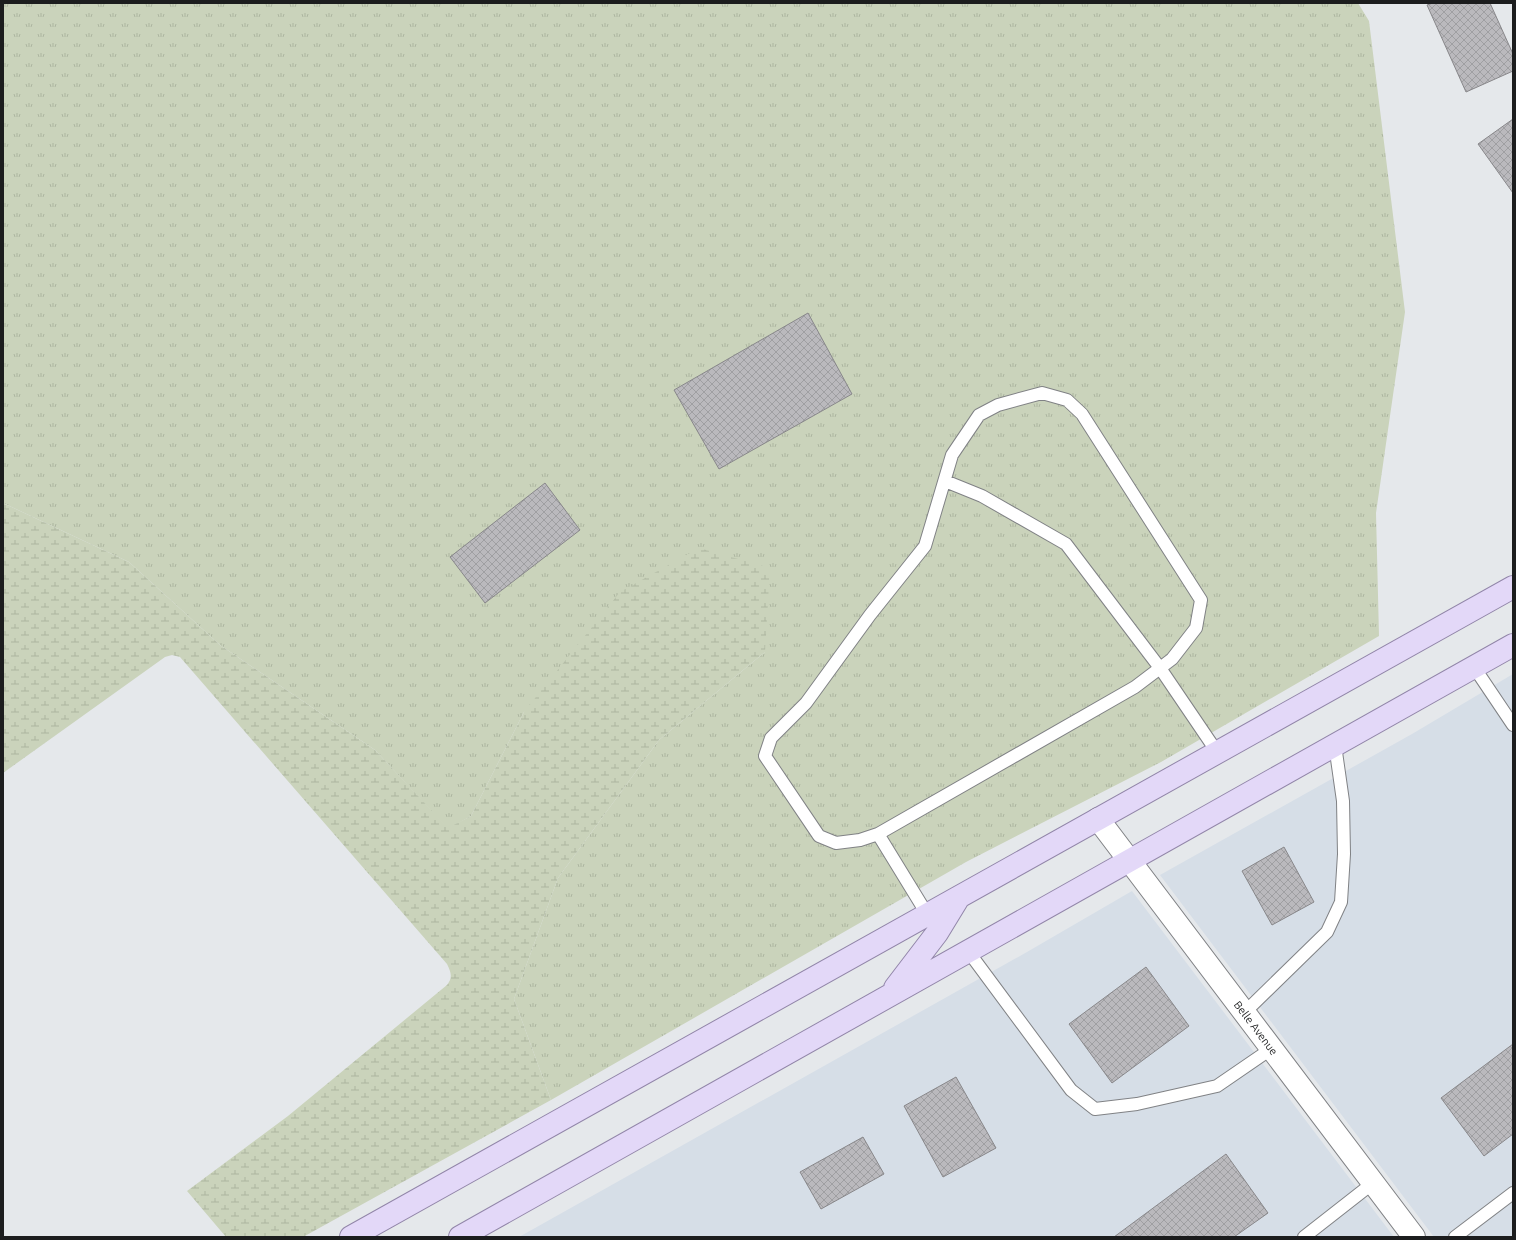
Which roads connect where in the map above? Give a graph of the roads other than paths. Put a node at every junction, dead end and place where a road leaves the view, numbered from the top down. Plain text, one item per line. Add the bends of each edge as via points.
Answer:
1 (945, 481) junction
2 (1513, 587) edge
3 (1513, 645) edge
4 (1474, 667) junction
5 (1160, 668) junction
6 (1513, 725) edge
7 (1335, 745) junction
8 (1217, 752) junction
9 (1098, 819) junction
10 (878, 834) junction
11 (1128, 860) junction
12 (960, 896) junction
13 (927, 914) junction
14 (968, 951) junction
15 (889, 995) junction
16 (1244, 1013) junction
17 (1271, 1049) junction
18 (1373, 1183) junction
19 (1513, 1193) edge
20 (1317, 1233) edge
21 (351, 1237) edge
22 (460, 1237) edge
23 (1304, 1237) edge
24 (1414, 1237) edge
25 (1455, 1237) edge

1 - 5 lane via 982,496 1066,544
1 - 5 lane via 952,455 979,415 998,405 1042,393 1066,400 1082,414 1201,600 1196,628 1172,659
1 - 10 lane via 925,546 870,615 806,703 771,738 765,756 819,836 836,843 860,840
2 - 8 main road
3 - 4 main road
4 - 6 lane
4 - 7 main road
5 - 8 lane
5 - 10 lane via 1135,687
7 - 11 main road
7 - 16 lane via 1343,800 1344,854 1341,902 1327,932
8 - 9 main road
9 - 11 street, Belle Avenue
9 - 12 main road
10 - 13 lane
11 - 14 main road
11 - 16 street, Belle Avenue
12 - 13 main road
12 - 15 main road via 937,933
13 - 21 main road
14 - 15 main road
14 - 17 lane via 1071,1090 1095,1109 1137,1104 1217,1086
15 - 22 main road
16 - 17 street, Belle Avenue
17 - 18 street, Belle Avenue
18 - 20 lane
18 - 24 street, Belle Avenue
19 - 25 lane
20 - 23 lane

